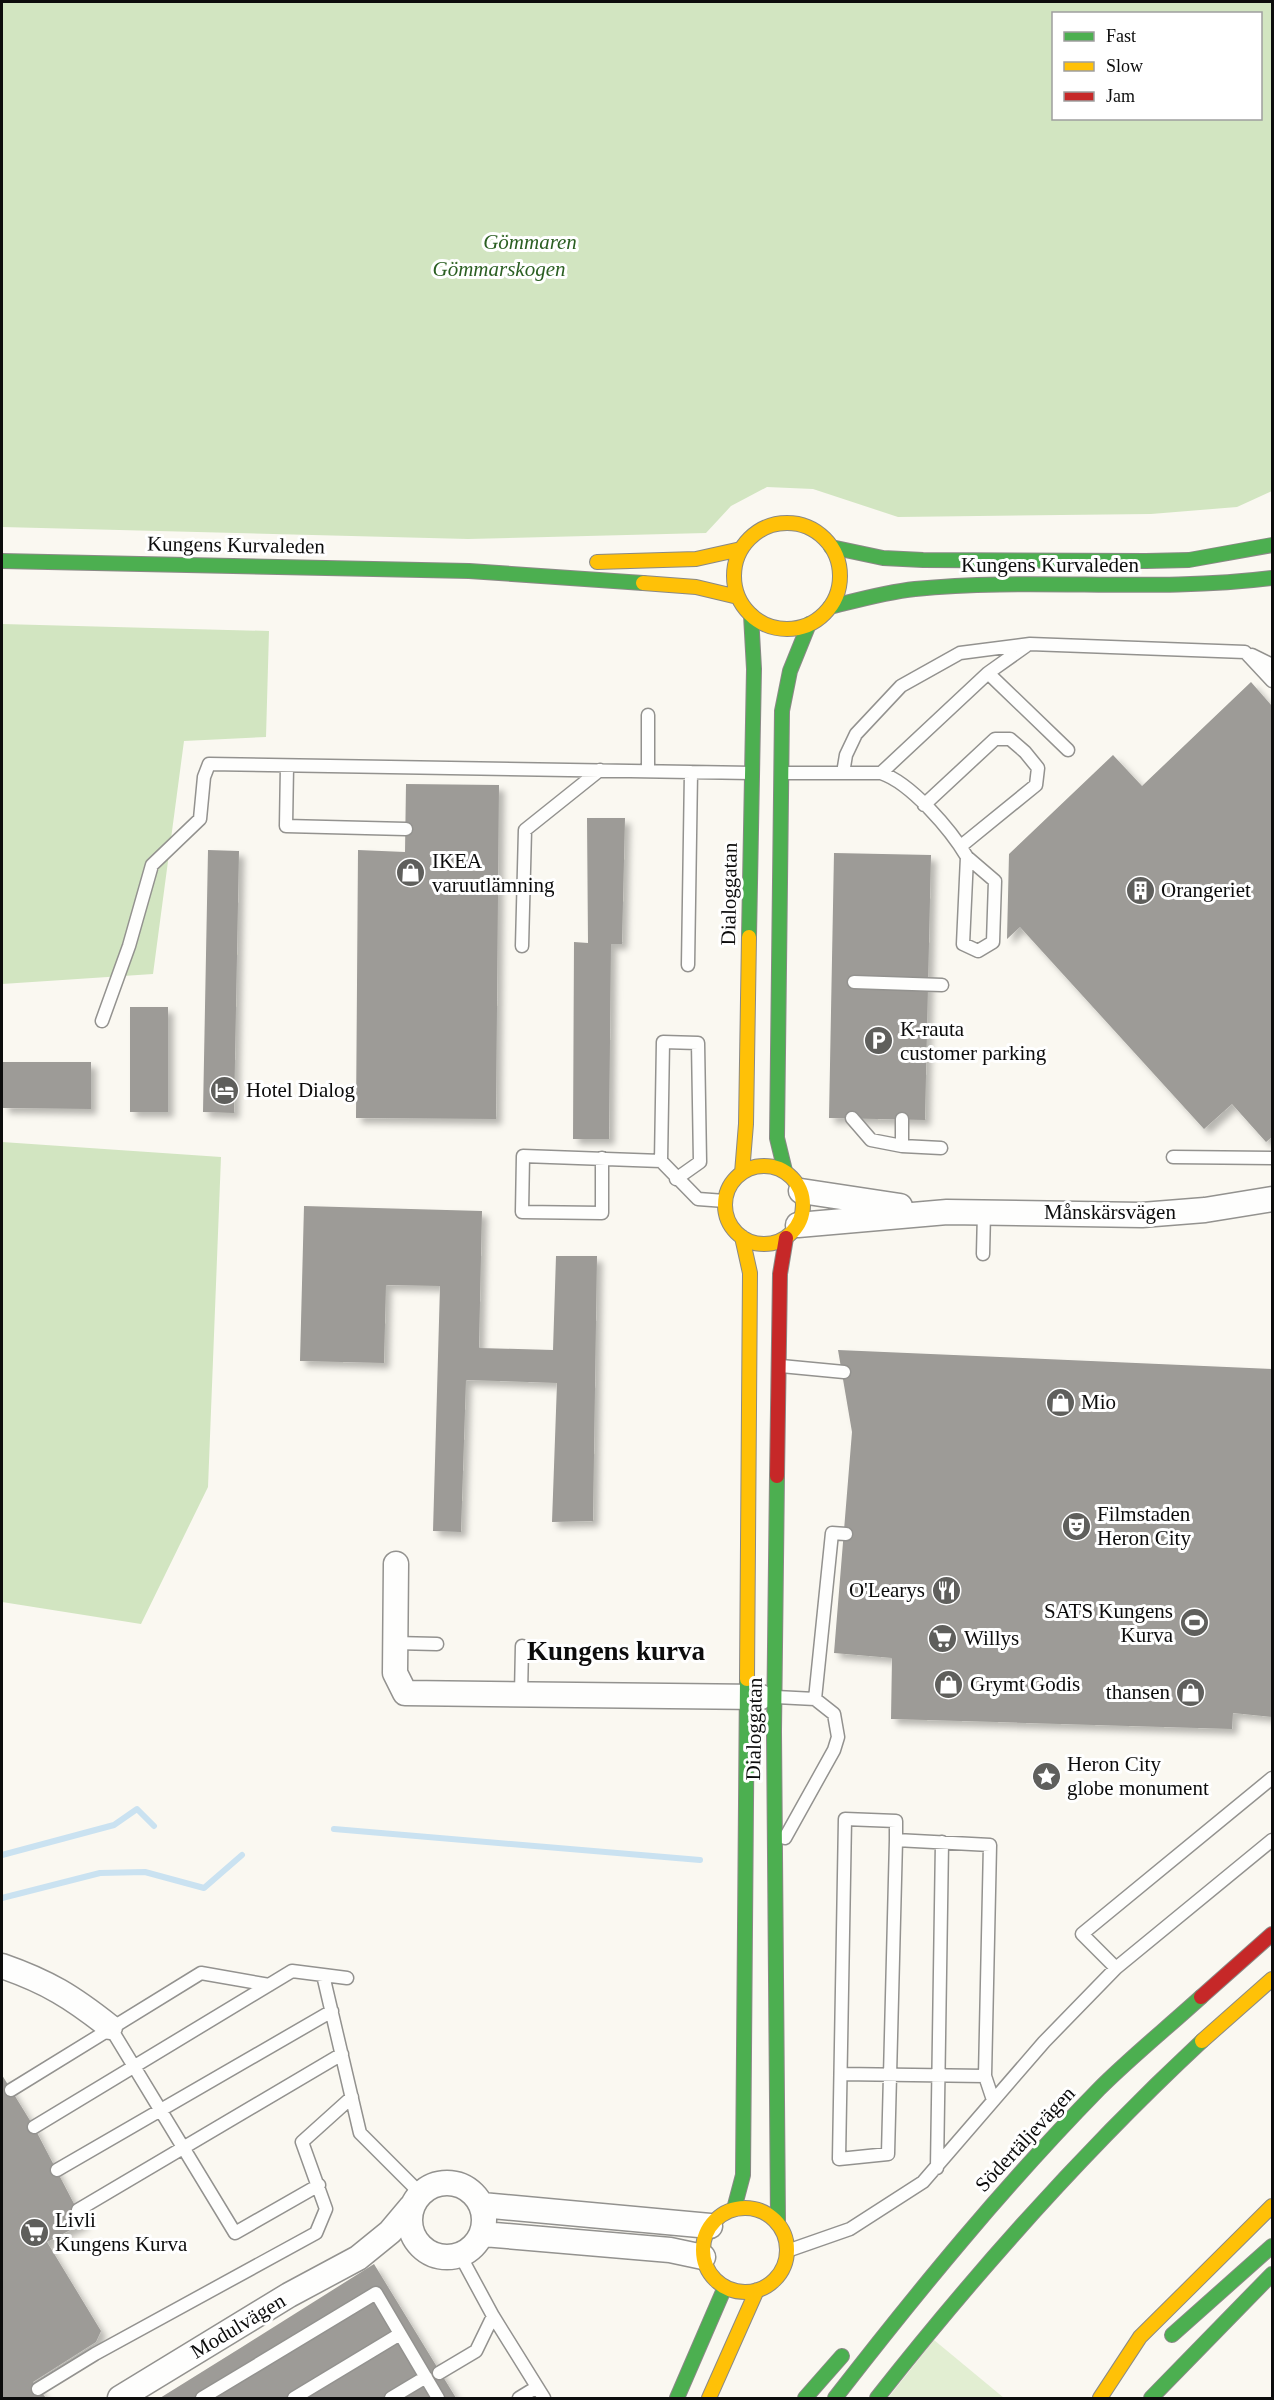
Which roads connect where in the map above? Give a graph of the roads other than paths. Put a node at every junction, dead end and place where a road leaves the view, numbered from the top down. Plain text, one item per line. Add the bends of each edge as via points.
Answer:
1 (1272, 545) edge
2 (831, 547) junction
3 (741, 549) junction
4 (2, 561) edge
5 (578, 562) dead end
6 (555, 563) dead end
7 (470, 571) junction
8 (1272, 578) edge
9 (738, 597) junction
10 (830, 607) junction
11 (751, 615) junction
12 (809, 624) junction
13 (1030, 644) junction
14 (1245, 652) junction
15 (1272, 665) edge
16 (988, 673) junction
17 (1272, 681) edge
18 (648, 715) dead end
19 (1068, 750) dead end
20 (287, 766) junction
21 (600, 770) junction
22 (648, 771) junction
23 (691, 772) junction
24 (766, 773) junction
25 (843, 773) junction
26 (881, 773) junction
27 (924, 805) junction
28 (406, 829) dead end
29 (964, 852) junction
30 (522, 946) dead end
31 (688, 965) dead end
32 (854, 982) dead end
33 (942, 985) dead end
34 (102, 1021) dead end
35 (852, 1118) dead end
36 (902, 1119) dead end
37 (902, 1146) junction
38 (941, 1148) dead end
39 (1173, 1157) dead end
40 (602, 1158) junction
41 (1272, 1158) edge
42 (661, 1161) junction
43 (784, 1171) junction
44 (741, 1173) junction
45 (676, 1179) junction
46 (801, 1191) junction
47 (1272, 1199) edge
48 (725, 1202) junction
49 (947, 1212) junction
50 (984, 1213) junction
51 (792, 1231) junction
52 (742, 1238) junction
53 (983, 1254) dead end
54 (779, 1366) junction
55 (844, 1372) dead end
56 (846, 1534) dead end
57 (396, 1564) dead end
58 (395, 1642) junction
59 (437, 1644) dead end
60 (522, 1646) dead end
61 (520, 1694) junction
62 (747, 1697) junction
63 (776, 1697) junction
64 (815, 1700) junction
65 (1272, 1778) edge
66 (896, 1840) junction
67 (1272, 1840) edge
68 (942, 1842) junction
69 (774, 1857) junction
70 (1272, 1934) edge
71 (2, 1966) edge
72 (1116, 1968) junction
73 (323, 1975) junction
74 (347, 1978) dead end
75 (1272, 1979) edge
76 (269, 1985) junction
77 (332, 2011) junction
78 (110, 2027) junction
79 (342, 2054) junction
80 (135, 2067) junction
81 (841, 2074) junction
82 (889, 2074) junction
83 (937, 2075) junction
84 (985, 2076) junction
85 (11, 2090) dead end
86 (352, 2097) junction
87 (993, 2100) junction
88 (161, 2110) junction
89 (34, 2127) dead end
90 (183, 2148) junction
91 (937, 2168) junction
92 (57, 2170) dead end
93 (319, 2185) junction
94 (416, 2200) junction
95 (482, 2205) junction
96 (1272, 2206) edge
97 (734, 2209) junction
98 (78, 2210) dead end
99 (778, 2222) junction
100 (710, 2226) junction
101 (483, 2234) junction
102 (1272, 2246) edge
103 (421, 2247) junction
104 (788, 2251) junction
105 (460, 2255) junction
106 (703, 2257) junction
107 (358, 2258) junction
108 (1272, 2274) edge
109 (725, 2287) junction
110 (757, 2290) junction
111 (913, 2298) junction
112 (493, 2316) junction
113 (400, 2334) junction
114 (865, 2334) dead end
115 (1160, 2347) dead end
116 (848, 2350) dead end
117 (439, 2373) dead end
118 (1131, 2376) dead end
119 (426, 2377) junction
120 (38, 2389) dead end
121 (540, 2393) edge
122 (123, 2398) edge
123 (202, 2398) edge
124 (294, 2398) edge
125 (391, 2398) edge
126 (438, 2398) edge
127 (519, 2398) edge
128 (677, 2398) edge
129 (709, 2398) edge
130 (805, 2398) edge
131 (835, 2398) edge
132 (877, 2398) edge
133 (1100, 2398) edge
134 (1110, 2398) edge
135 (1151, 2398) edge

1 - 2 main road, Kungens Kurvaleden via 1189,560 1146,561 922,560 883,558
2 - 3 main road via 811,530 786,523 760,531
2 - 10 main road via 840,578
3 - 5 main road via 696,559
3 - 9 main road via 735,565
4 - 7 main road, Kungens Kurvaleden
6 - 7 main road, Kungens Kurvaleden
7 - 9 main road, Kungens Kurvaleden via 696,587
8 - 10 main road, Kungens Kurvaleden via 1194,587 953,586 885,593
9 - 11 main road
10 - 12 main road
11 - 12 main road via 779,628
11 - 24 main road, Dialoggatan
12 - 24 main road, Dialoggatan via 785,691
13 - 14 lane
13 - 16 lane
13 - 25 lane via 960,653 901,686 856,734 846,754
14 - 15 lane
14 - 17 lane
16 - 19 lane
16 - 26 lane
18 - 22 lane
20 - 21 lane
20 - 28 lane via 286,826
20 - 34 lane via 209,764 200,819 152,865
21 - 22 lane
21 - 30 lane via 525,830
22 - 23 lane
23 - 24 lane
23 - 31 lane
24 - 25 lane
24 - 43 main road, Dialoggatan via 777,1138
24 - 44 main road, Dialoggatan
25 - 26 lane
26 - 27 lane via 896,778
27 - 29 lane
27 - 29 lane via 995,739 1010,739 1025,752 1038,768 1036,785
29 - 29 lane via 995,881 993,942 978,951 963,944
32 - 33 lane
35 - 37 lane via 871,1140
36 - 37 lane
37 - 38 lane
39 - 41 lane
40 - 40 lane via 523,1156 522,1212 602,1214
40 - 42 lane
42 - 45 lane
42 - 45 lane via 663,1042 698,1043 700,1162
43 - 44 main road via 770,1166
43 - 46 main road
44 - 48 main road via 730,1185
45 - 48 lane via 698,1199
46 - 49 street, Månskärsvägen
46 - 51 main road via 804,1202
47 - 50 street, Månskärsvägen via 1142,1215
48 - 52 main road via 732,1228
49 - 50 street, Månskärsvägen
49 - 51 street, Månskärsvägen
50 - 53 lane
51 - 52 main road via 769,1244
51 - 54 main road, Dialoggatan via 780,1274
52 - 62 main road, Dialoggatan via 750,1274
54 - 55 lane
54 - 63 main road, Dialoggatan
56 - 64 lane via 832,1533
57 - 58 street
58 - 59 lane
58 - 61 street via 395,1673 405,1693
60 - 61 lane
61 - 62 street
62 - 63 street
62 - 97 main road, Dialoggatan via 743,2175
63 - 64 lane
63 - 69 main road, Dialoggatan
64 - 69 lane via 834,1714 838,1737
65 - 72 lane via 1082,1934
66 - 68 lane
66 - 81 lane via 896,1821 845,1819
66 - 82 lane
67 - 72 lane
68 - 83 lane
68 - 84 lane via 990,1845
69 - 99 main road, Dialoggatan
70 - 111 main road, Södertäljevägen via 1100,2088
71 - 78 street via 38,1978 72,1996
72 - 87 lane
73 - 74 lane
73 - 76 lane via 292,1971
73 - 77 lane
75 - 132 main road via 1128,2110 1043,2198
76 - 78 lane via 201,1973
76 - 80 lane
77 - 79 lane
77 - 88 lane
78 - 80 lane
78 - 85 lane
79 - 86 lane
79 - 90 lane
80 - 88 lane
80 - 89 lane
81 - 82 lane
81 - 82 lane via 840,2158 888,2154
82 - 83 lane
83 - 84 lane
83 - 91 lane
84 - 87 lane
86 - 93 lane via 302,2142
86 - 94 lane via 360,2133
87 - 91 lane
88 - 90 lane
88 - 92 lane
90 - 93 lane via 235,2233
90 - 98 lane
91 - 104 lane via 850,2229
93 - 120 lane via 326,2209 316,2233 92,2350
94 - 95 street via 429,2186 454,2182 466,2187
94 - 103 street via 409,2221
94 - 107 street, Modulvägen via 390,2232
95 - 100 street
95 - 101 street
96 - 133 main road via 1140,2337
97 - 99 main road via 765,2212
97 - 100 main road
99 - 104 main road
100 - 106 main road
101 - 105 street
101 - 106 street via 670,2250
102 - 115 main road
103 - 105 street via 432,2254
103 - 107 street, Modulvägen
104 - 110 main road via 773,2282
105 - 112 lane
106 - 109 main road via 711,2275
107 - 122 street, Modulvägen via 289,2295
108 - 135 main road
109 - 110 main road via 741,2292
109 - 128 main road
110 - 129 main road
111 - 114 main road
111 - 131 main road, Södertäljevägen
112 - 117 lane via 476,2351
112 - 121 lane
113 - 119 lane
113 - 123 lane via 376,2293
113 - 124 lane
116 - 130 main road
118 - 134 main road
119 - 125 lane
119 - 126 lane
121 - 127 lane

